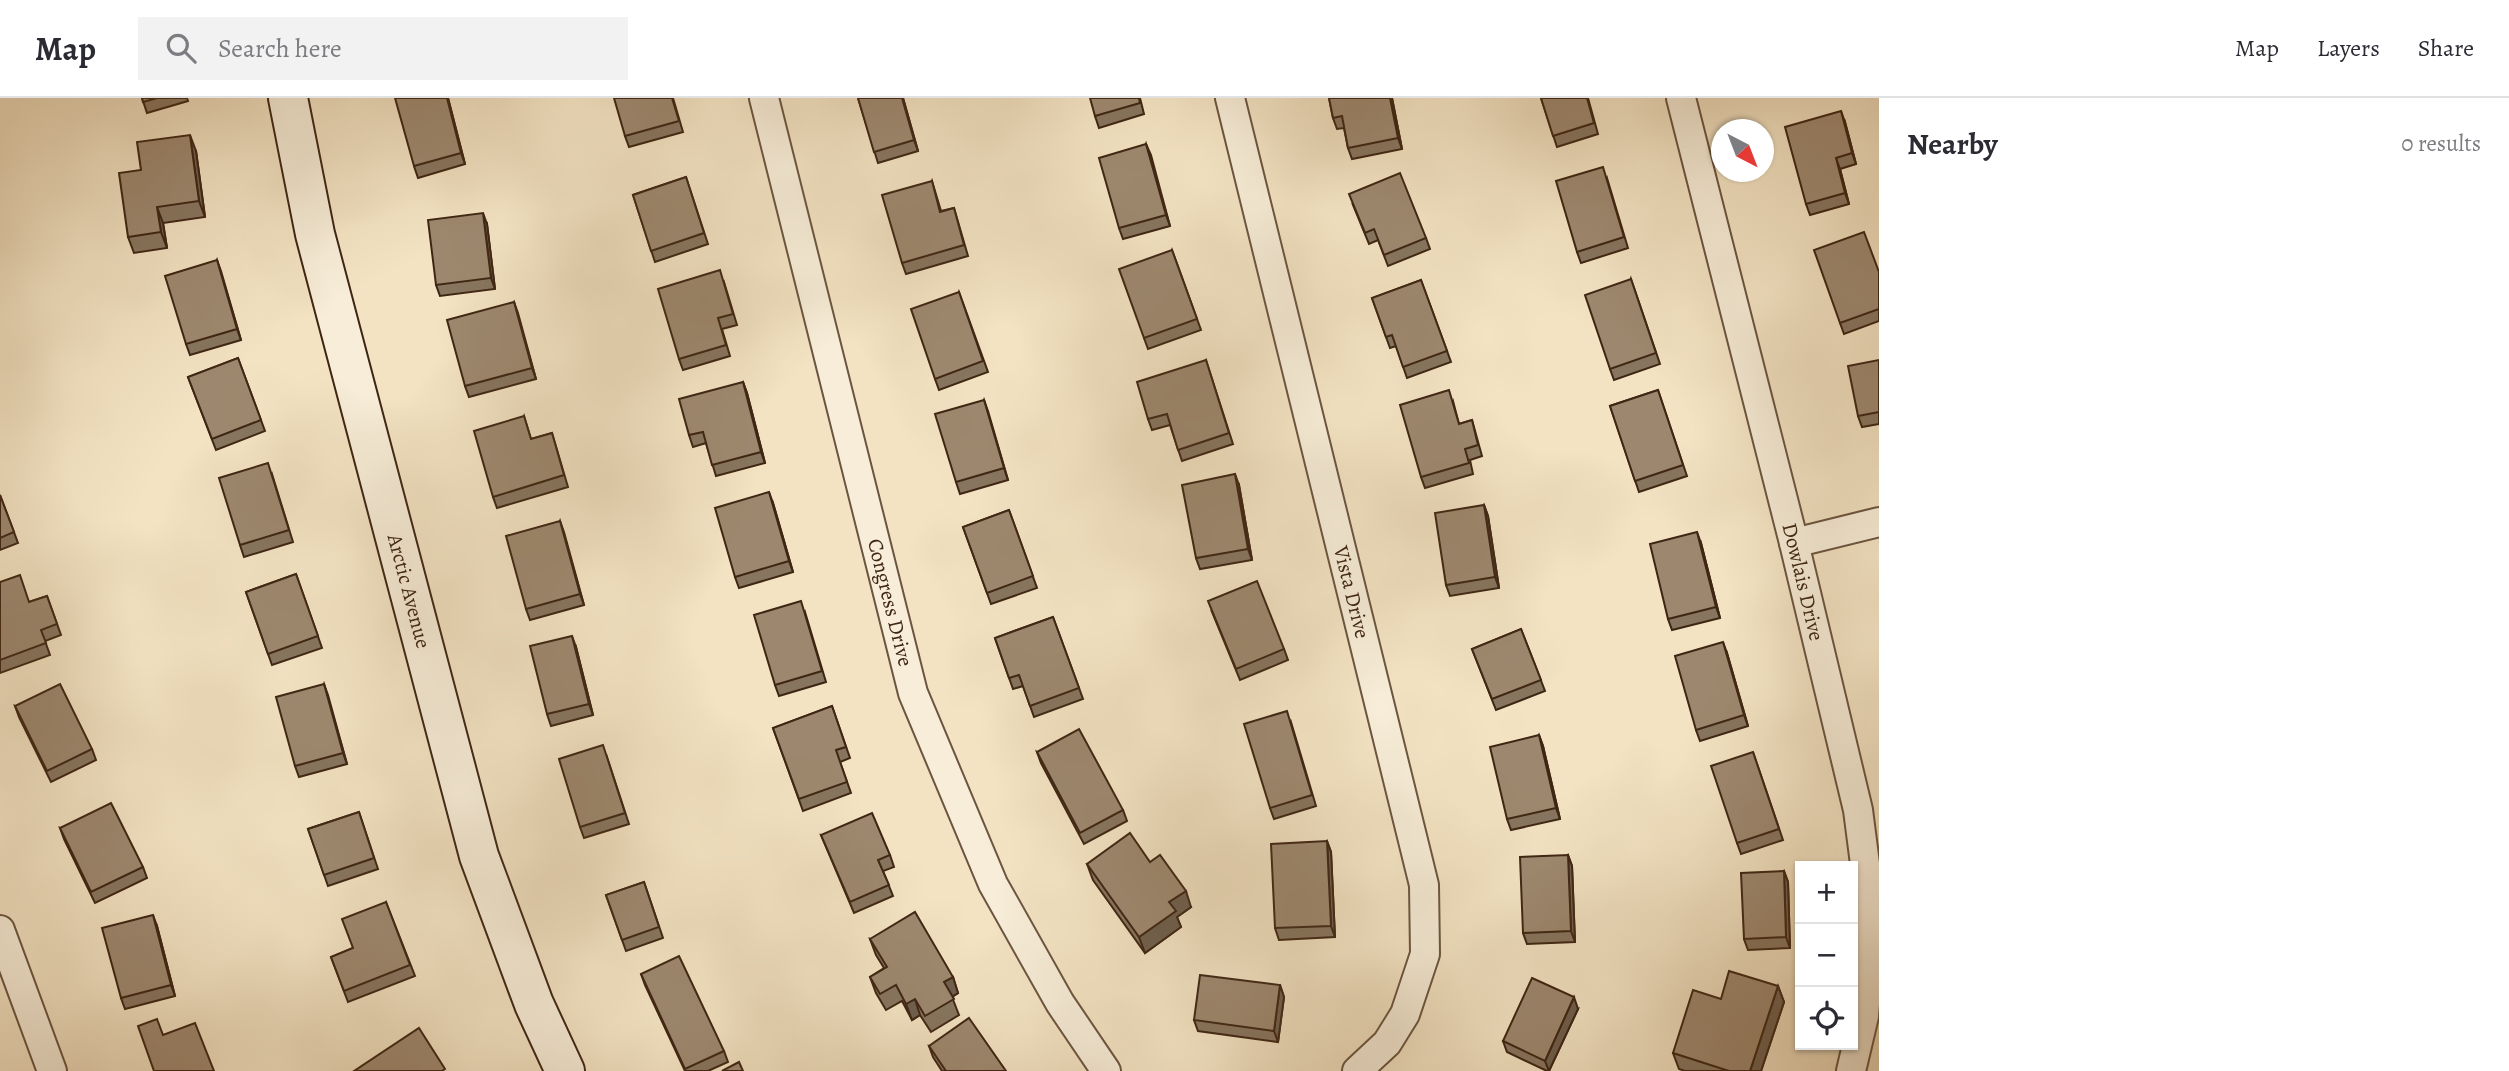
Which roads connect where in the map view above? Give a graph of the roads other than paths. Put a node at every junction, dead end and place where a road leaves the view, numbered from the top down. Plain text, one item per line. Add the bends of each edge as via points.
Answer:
1 (288, 98) edge
2 (764, 98) edge
3 (1230, 98) edge
4 (1681, 98) edge
5 (1879, 522) edge
6 (1794, 543) junction
7 (0, 930) edge
8 (52, 1071) edge
9 (565, 1071) edge
10 (1106, 1071) edge
11 (1357, 1071) edge
12 (1850, 1071) edge

1 - 9 street, Arctic Avenue via 315,234 480,856 534,1004
2 - 10 street, Congress Drive via 914,693 993,884 1060,1003
3 - 11 street, Vista Drive via 1424,885 1425,954 1405,1014 1387,1043
4 - 6 street, Dowlais Drive
5 - 6 street
6 - 12 street, Dowlais Drive via 1858,810 1872,918 1864,1016
7 - 8 street

